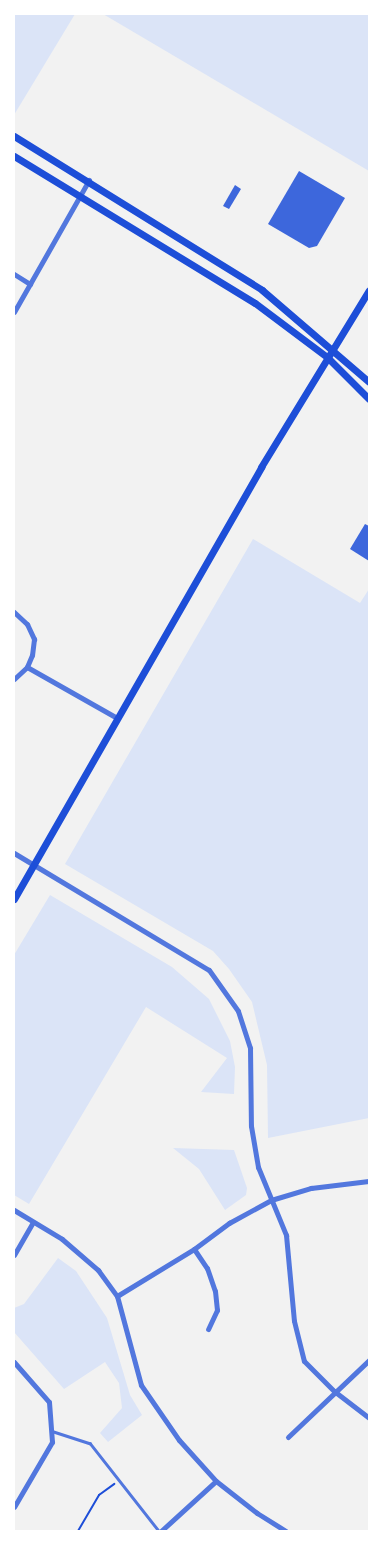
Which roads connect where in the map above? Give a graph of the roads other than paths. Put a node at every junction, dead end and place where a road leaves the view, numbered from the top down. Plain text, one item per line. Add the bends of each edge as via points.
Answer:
1 (14, 136) edge
2 (14, 156) edge
3 (89, 180) junction
4 (80, 195) junction
5 (14, 274) edge
6 (30, 284) junction
7 (369, 290) edge
8 (14, 312) edge
9 (333, 348) junction
10 (327, 357) junction
11 (369, 382) edge
12 (369, 399) edge
13 (14, 612) edge
14 (27, 668) junction
15 (14, 679) edge
16 (117, 718) junction
17 (14, 853) edge
18 (34, 864) junction
19 (14, 899) edge
20 (369, 1181) edge
21 (271, 1200) junction
22 (14, 1210) edge
23 (33, 1222) junction
24 (194, 1249) junction
25 (14, 1255) edge
26 (117, 1296) junction
27 (208, 1329) dead end
28 (369, 1360) edge
29 (14, 1362) edge
30 (334, 1392) junction
31 (369, 1418) edge
32 (52, 1431) junction
33 (288, 1437) dead end
34 (216, 1481) junction
35 (14, 1507) edge
36 (160, 1531) edge
37 (286, 1531) edge

1 - 3 main road
2 - 4 main road
3 - 4 street
3 - 9 main road via 262,290
4 - 6 street
4 - 10 main road via 255,303
5 - 6 street
6 - 8 street
7 - 9 main road
9 - 10 main road
9 - 11 main road
10 - 12 main road
10 - 16 main road
13 - 14 street via 32,632 32,656
14 - 15 street
14 - 16 street
16 - 18 main road
17 - 18 street
18 - 19 main road
18 - 21 street via 209,970 238,1011 250,1048 250,1126 258,1167
20 - 21 street via 312,1188
21 - 24 street via 229,1223
21 - 30 street via 286,1235 294,1321 304,1361
22 - 23 street
23 - 25 street
23 - 26 street via 62,1239 91,1264
24 - 26 street
24 - 27 street via 215,1291 217,1310
26 - 34 street via 141,1385 179,1440
28 - 30 street
29 - 32 street via 49,1402
30 - 31 street
30 - 33 street
32 - 35 street via 52,1442
32 - 36 lane via 90,1443
34 - 36 street
34 - 37 street

